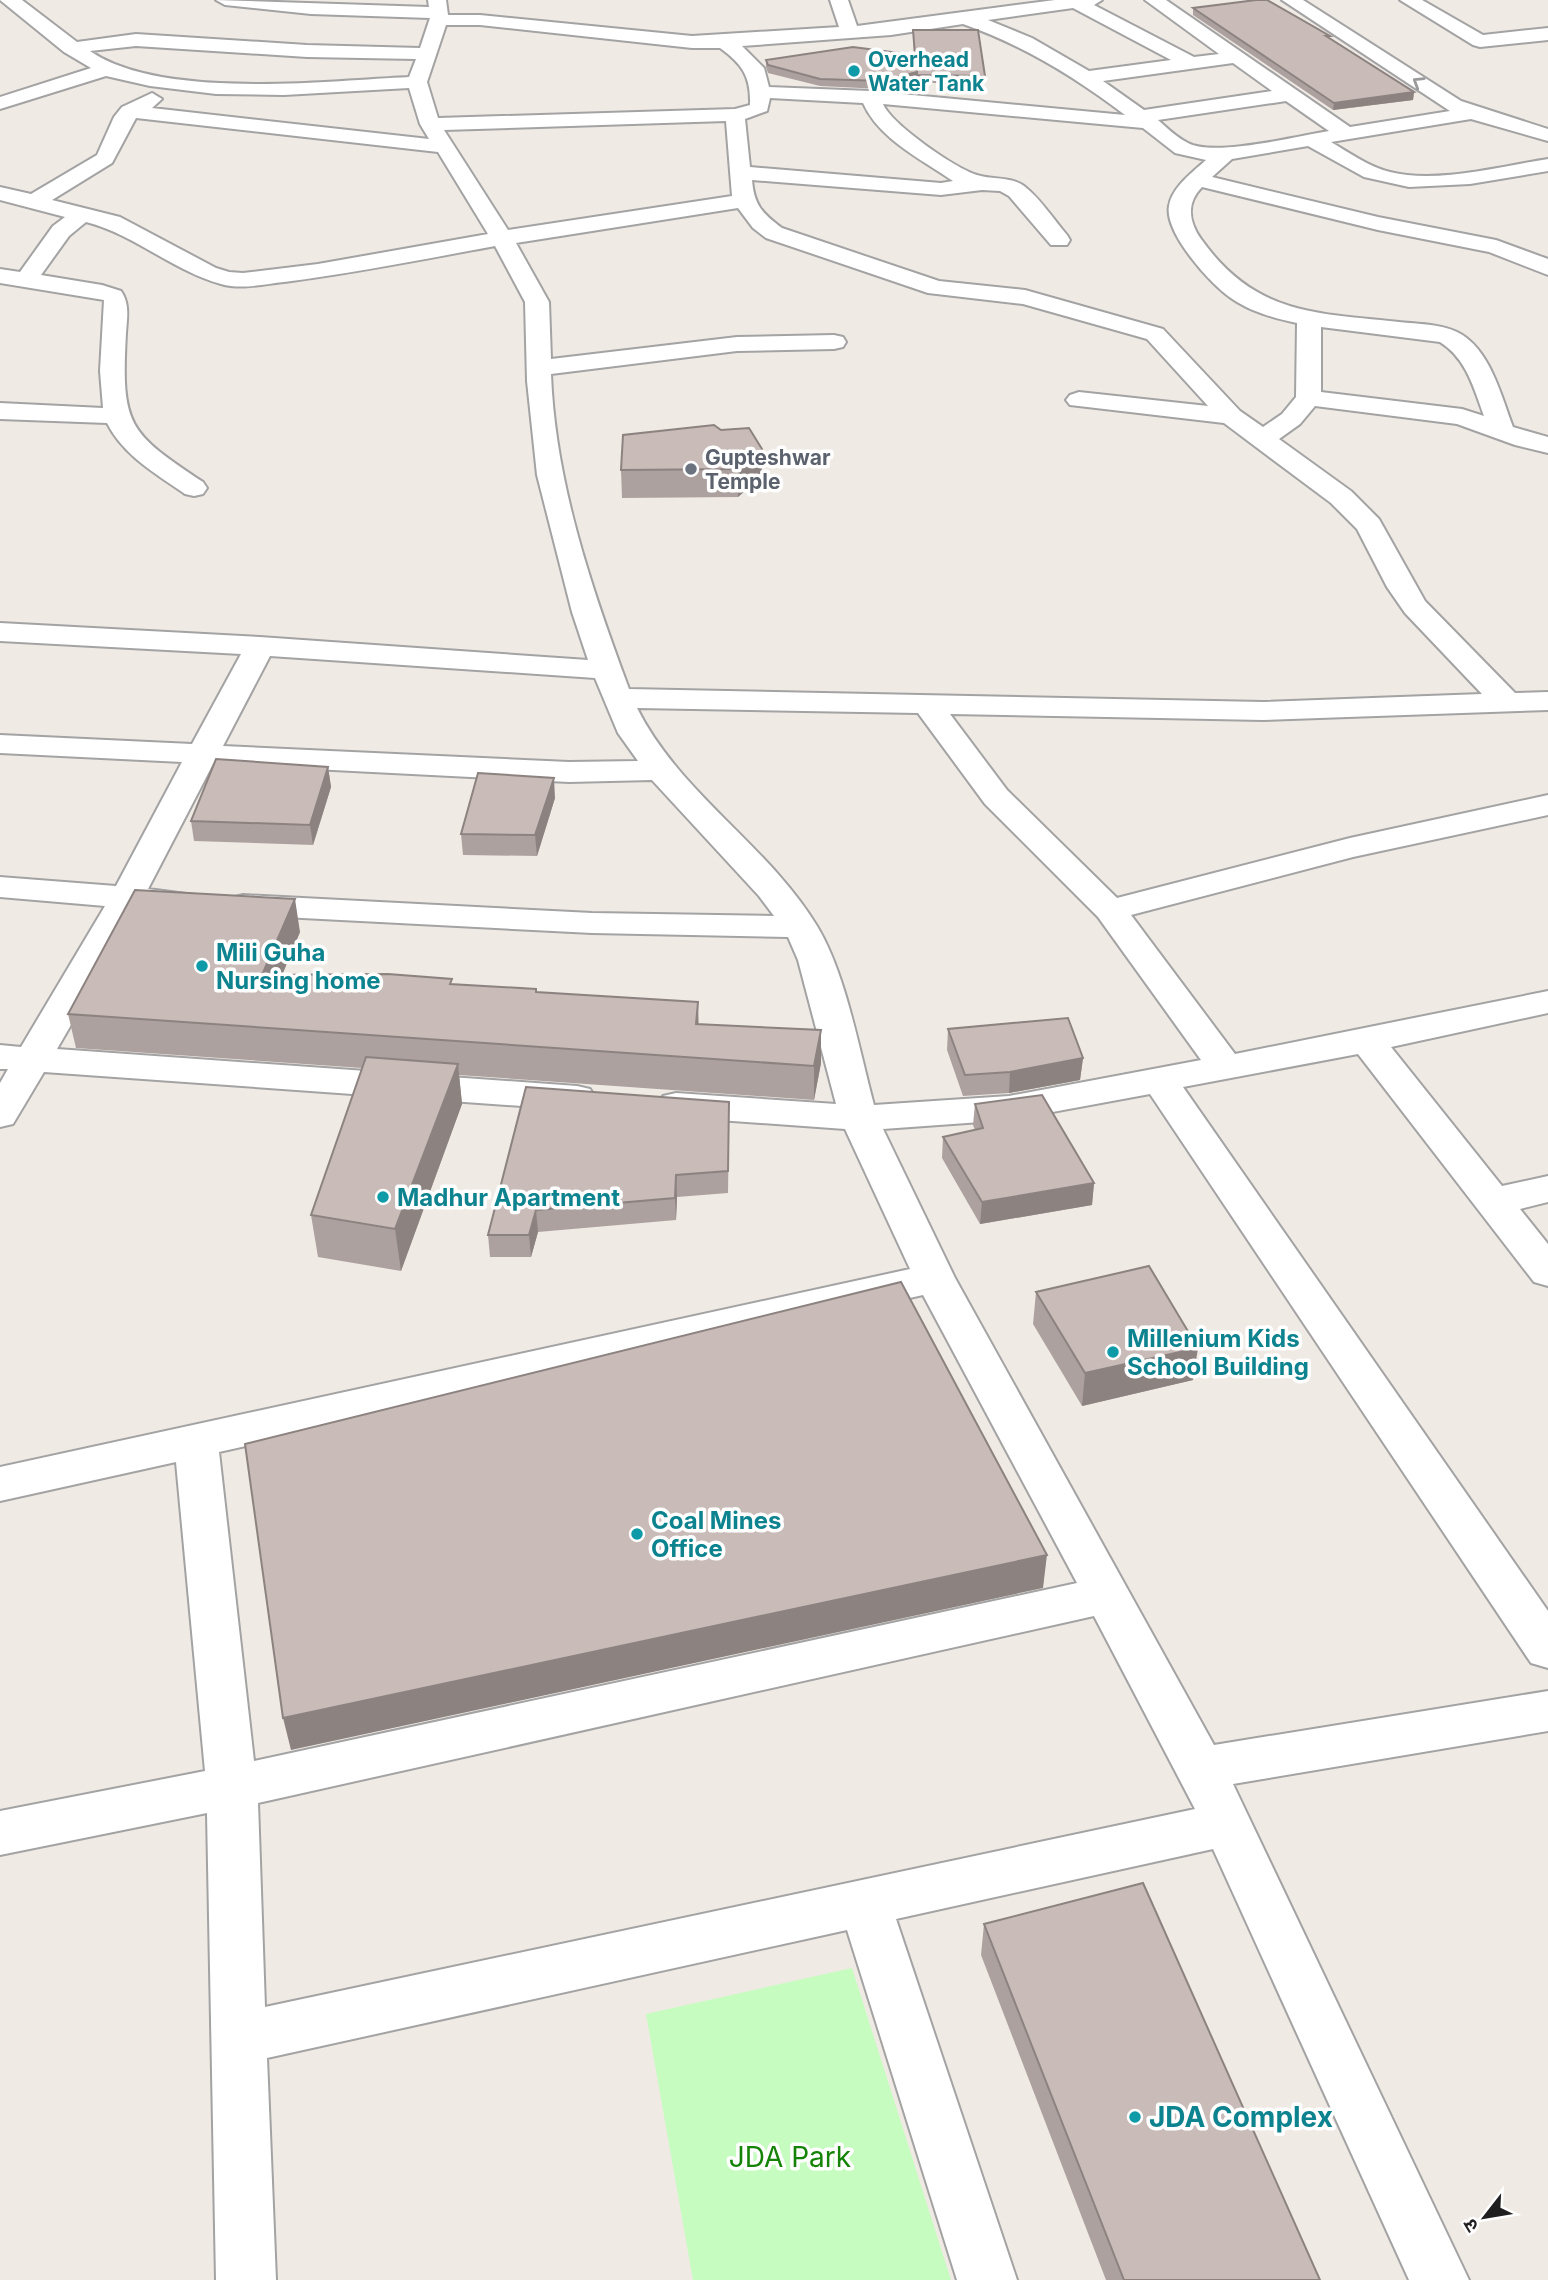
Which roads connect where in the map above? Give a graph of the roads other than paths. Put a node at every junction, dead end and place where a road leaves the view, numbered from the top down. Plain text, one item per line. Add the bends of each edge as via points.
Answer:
1 (9, 0) edge
2 (225, 0) edge
3 (839, 0) edge
4 (973, 0) edge
5 (1154, 0) edge
6 (1291, 0) edge
7 (1320, 0) edge
8 (1409, 0) edge
9 (1084, 1) edge
10 (992, 14) junction
11 (964, 19) junction
12 (850, 32) junction
13 (432, 34) edge
14 (1548, 34) edge
15 (723, 43) junction
16 (71, 48) junction
17 (1238, 57) junction
18 (1191, 63) junction
19 (106, 70) junction
20 (1087, 77) junction
21 (176, 85) junction
22 (761, 93) junction
23 (1288, 94) junction
24 (870, 97) junction
25 (0, 103) edge
26 (129, 111) junction
27 (1472, 113) junction
28 (735, 115) junction
29 (1542, 118) edge
30 (1145, 120) junction
31 (1349, 135) junction
32 (1548, 135) edge
33 (437, 136) junction
34 (1313, 141) junction
35 (1225, 154) junction
36 (1548, 165) edge
37 (741, 173) junction
38 (1199, 180) junction
39 (983, 184) junction
40 (0, 193) edge
41 (35, 201) junction
42 (743, 201) junction
43 (83, 213) junction
44 (502, 238) junction
45 (1059, 240) dead end
46 (1548, 268) edge
47 (0, 276) edge
48 (26, 279) junction
49 (1309, 317) junction
50 (834, 342) dead end
51 (539, 368) junction
52 (1309, 398) junction
53 (1079, 400) dead end
54 (0, 411) edge
55 (116, 416) junction
56 (1231, 416) junction
57 (1502, 432) junction
58 (1263, 439) junction
59 (1548, 445) edge
60 (194, 488) dead end
61 (0, 632) edge
62 (260, 646) junction
63 (612, 684) junction
64 (1548, 701) edge
65 (1508, 703) junction
66 (928, 706) junction
67 (0, 744) edge
68 (205, 754) junction
69 (660, 770) junction
70 (1548, 804) edge
71 (0, 887) edge
72 (126, 899) junction
73 (1110, 911) junction
74 (800, 927) junction
75 (1548, 1002) edge
76 (1367, 1041) junction
77 (16, 1059) edge
78 (1227, 1069) junction
79 (1160, 1081) junction
80 (0, 1115) edge
81 (859, 1118) junction
82 (1548, 1189) edge
83 (1493, 1202) junction
84 (1548, 1272) edge
85 (935, 1278) junction
86 (196, 1442) junction
87 (0, 1484) edge
88 (1105, 1595) junction
89 (1548, 1650) edge
90 (1548, 1711) edge
91 (1200, 1768) junction
92 (232, 1787) junction
93 (1227, 1824) junction
94 (0, 1833) edge
95 (864, 1902) junction
96 (240, 2038) junction
97 (247, 2280) edge
98 (987, 2280) edge
99 (1439, 2280) edge

1 - 16 street
2 - 13 street via 311,9
3 - 12 street
4 - 10 street
5 - 17 street
27 -> 6 street
7 - 29 street via 1488,103
8 - 14 street via 1480,41
9 - 10 street
9 - 18 street
10 - 11 street
11 - 12 street
11 - 20 street via 1009,34
12 - 15 street
13 - 15 street via 480,20
13 - 16 street via 306,51 136,40
13 - 21 street via 262,89
13 - 33 street
15 - 22 street via 752,63
16 - 19 street
17 - 18 street
17 - 23 street
18 - 20 street
19 - 21 street
19 - 25 street
20 - 30 street
21 - 26 street
22 - 24 street
22 - 28 street via 760,107
23 - 30 street
23 - 31 street
24 - 30 street
24 - 39 street via 891,128 961,177
26 - 33 street
26 - 41 street via 105,159
27 - 31 street
27 - 32 street
28 - 33 street
28 - 37 street
30 - 35 street via 1182,149
31 - 34 street
33 - 44 street
34 - 35 street
34 - 36 street via 1381,176 1401,180
35 - 38 street
37 - 39 street via 940,189
37 - 42 street
38 - 46 street via 1493,246
38 - 49 street via 1178,206 1178,218 1219,277 1255,302
39 - 45 street via 1017,191
40 - 41 street
41 - 43 street
42 - 44 street
42 - 56 street via 774,233 936,288 1026,297 1144,328 1164,341
43 - 44 street via 112,222 208,273 243,280
43 - 48 street via 61,230
44 - 51 street via 537,302
47 - 48 street
48 - 55 street via 113,296
49 - 52 street
49 - 57 street via 1447,336 1470,353
50 - 51 street via 725,345
51 - 63 street via 550,475 586,611
52 - 57 street via 1462,417
52 - 58 street via 1291,419
53 - 56 street
54 - 55 street
55 - 60 street via 136,446
56 - 58 street
57 - 59 street
58 - 65 street via 1341,497 1369,525 1415,607
61 - 62 street
62 - 63 street
62 - 68 street
63 - 66 street
63 - 69 street via 634,733
64 - 65 street
65 - 66 street via 1263,711
66 - 73 street via 996,797
67 - 68 street
68 - 69 street via 569,772
68 - 72 street
69 - 74 street
70 - 73 street via 1350,848
71 - 72 street
72 - 74 street via 592,923
72 - 77 street
73 - 78 street
74 - 81 street via 816,960
75 - 76 street
76 - 78 street
76 - 83 street
77 - 80 street
77 - 81 street
78 - 79 street
79 - 81 street via 1009,1108
79 - 89 street
81 - 85 street
82 - 83 street
83 - 84 street
85 - 86 street
85 - 88 street
86 - 87 street
86 - 92 street
88 - 91 street
88 - 92 street
90 - 91 street
91 - 93 street
92 - 94 street
92 - 96 street
93 - 95 street
93 - 99 street
95 - 96 street
95 - 98 street
96 - 97 street

